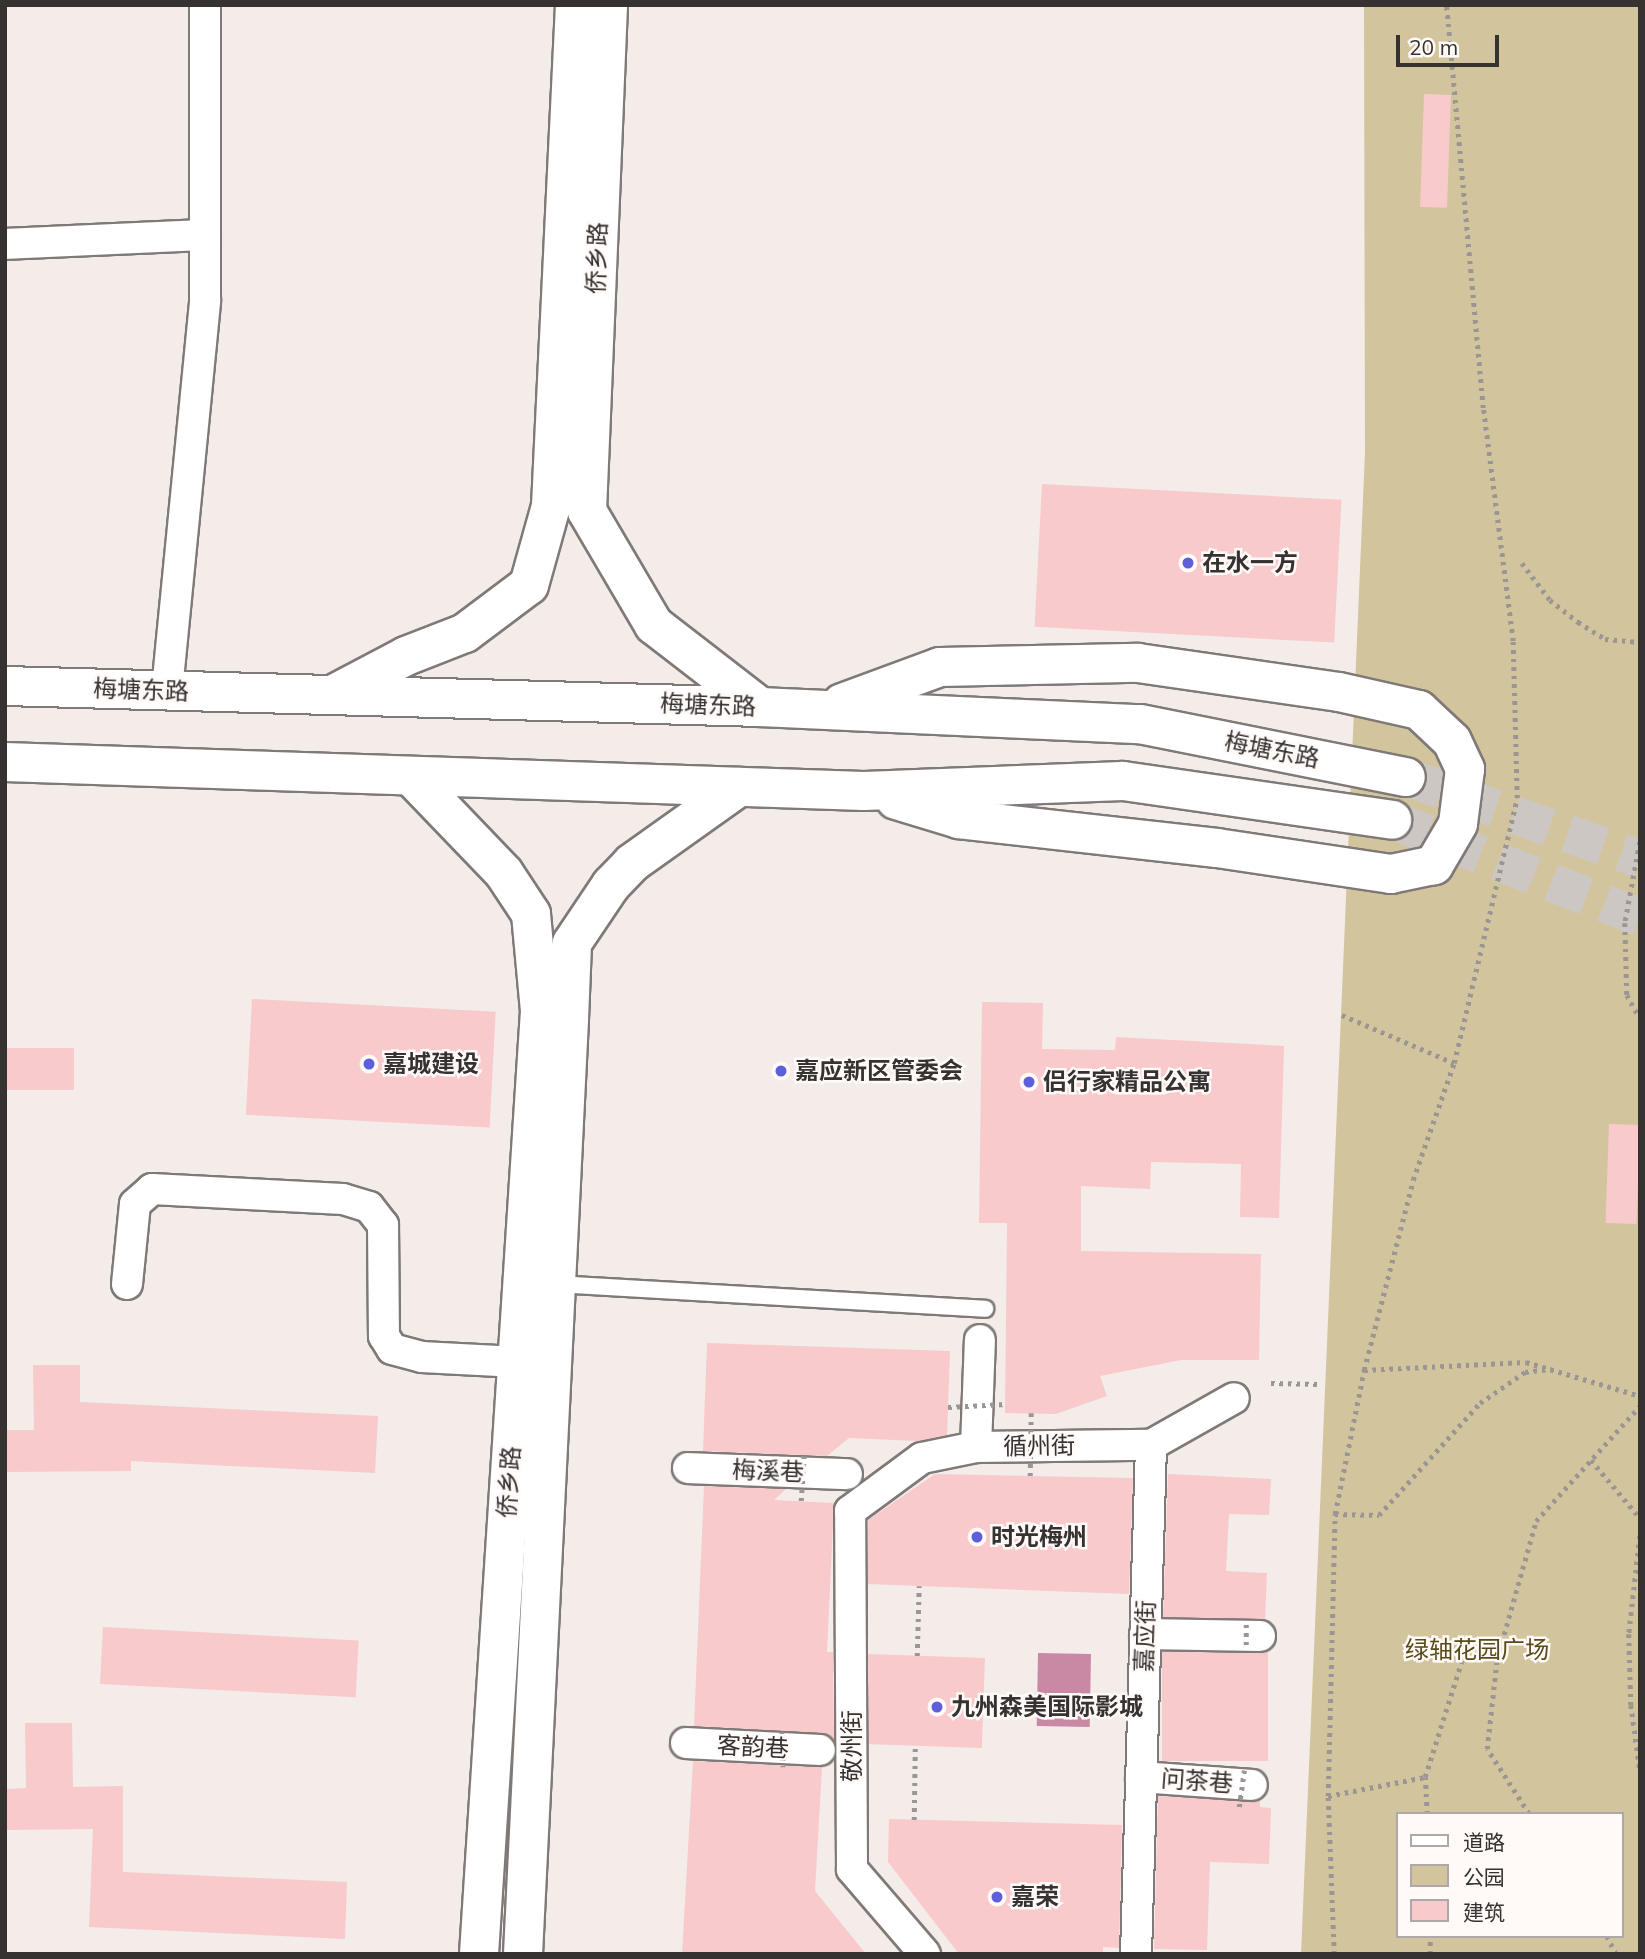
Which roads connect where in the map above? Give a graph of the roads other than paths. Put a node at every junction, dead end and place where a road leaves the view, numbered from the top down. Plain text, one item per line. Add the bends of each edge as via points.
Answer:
1 (205, 5) edge
2 (575, 5) edge
3 (608, 5) edge
4 (205, 235) junction
5 (5, 244) edge
6 (569, 509) junction
7 (5, 686) edge
8 (167, 691) junction
9 (332, 695) junction
10 (760, 707) junction
11 (827, 709) junction
12 (5, 762) edge
13 (411, 776) junction
14 (1406, 777) tunnel mouth
15 (739, 787) junction
16 (864, 791) junction
17 (1392, 820) tunnel mouth
18 (554, 1015) junction
19 (127, 1284) dead end
20 (555, 1284) junction
21 (985, 1309) dead end
22 (979, 1340) dead end
23 (517, 1362) junction
24 (1234, 1398) dead end
25 (1151, 1445) junction
26 (976, 1447) junction
27 (688, 1468) dead end
28 (847, 1474) dead end
29 (850, 1511) joint
30 (1145, 1634) junction
31 (1251, 1635) dead end
32 (686, 1743) dead end
33 (820, 1750) dead end
34 (1141, 1777) junction
35 (1245, 1787) dead end
36 (918, 1951) edge
37 (479, 1954) edge
38 (523, 1954) edge
39 (1136, 1954) edge

1 - 4 street
2 - 6 main road, 侨乡路
3 - 6 main road, 侨乡路
4 - 5 street
4 - 8 street via 205,301
6 - 9 main road via 529,585 465,633 406,656
6 - 10 main road via 654,625
7 - 8 main road, 梅塘东路
8 - 9 main road, 梅塘东路
9 - 10 main road, 梅塘东路
10 - 11 main road, 梅塘东路
11 - 14 main road, 梅塘东路 via 1140,724
11 - 16 main road via 940,667 1138,663 1339,692 1419,710 1452,741 1465,769 1458,824 1434,865 1391,874 1217,848 959,819
12 - 13 main road, 梅塘东路
13 - 15 main road, 梅塘东路
13 - 18 main road via 504,873 531,914
15 - 16 main road, 梅塘东路
15 - 18 main road via 632,863 611,885 572,943
16 - 17 main road, 梅塘东路 via 1123,781
18 - 20 main road, 侨乡路
18 - 23 main road, 侨乡路
19 - 23 street via 133,1211 152,1189 343,1199 369,1207 383,1225 384,1336 392,1349 422,1357
20 - 21 lane
20 - 38 main road, 侨乡路
22 - 26 street
23 - 37 main road, 侨乡路
24 - 25 street, 循州街
25 - 26 street, 循州街
25 - 30 street, 嘉应街
26 - 29 street, 循州街 via 922,1458
27 - 28 street, 梅溪巷
29 - 36 street, 敬州街 via 852,1868
30 - 31 street
30 - 34 street, 嘉应街
32 - 33 street, 客韵巷
34 - 35 street, 问茶巷
34 - 39 street, 嘉应街

